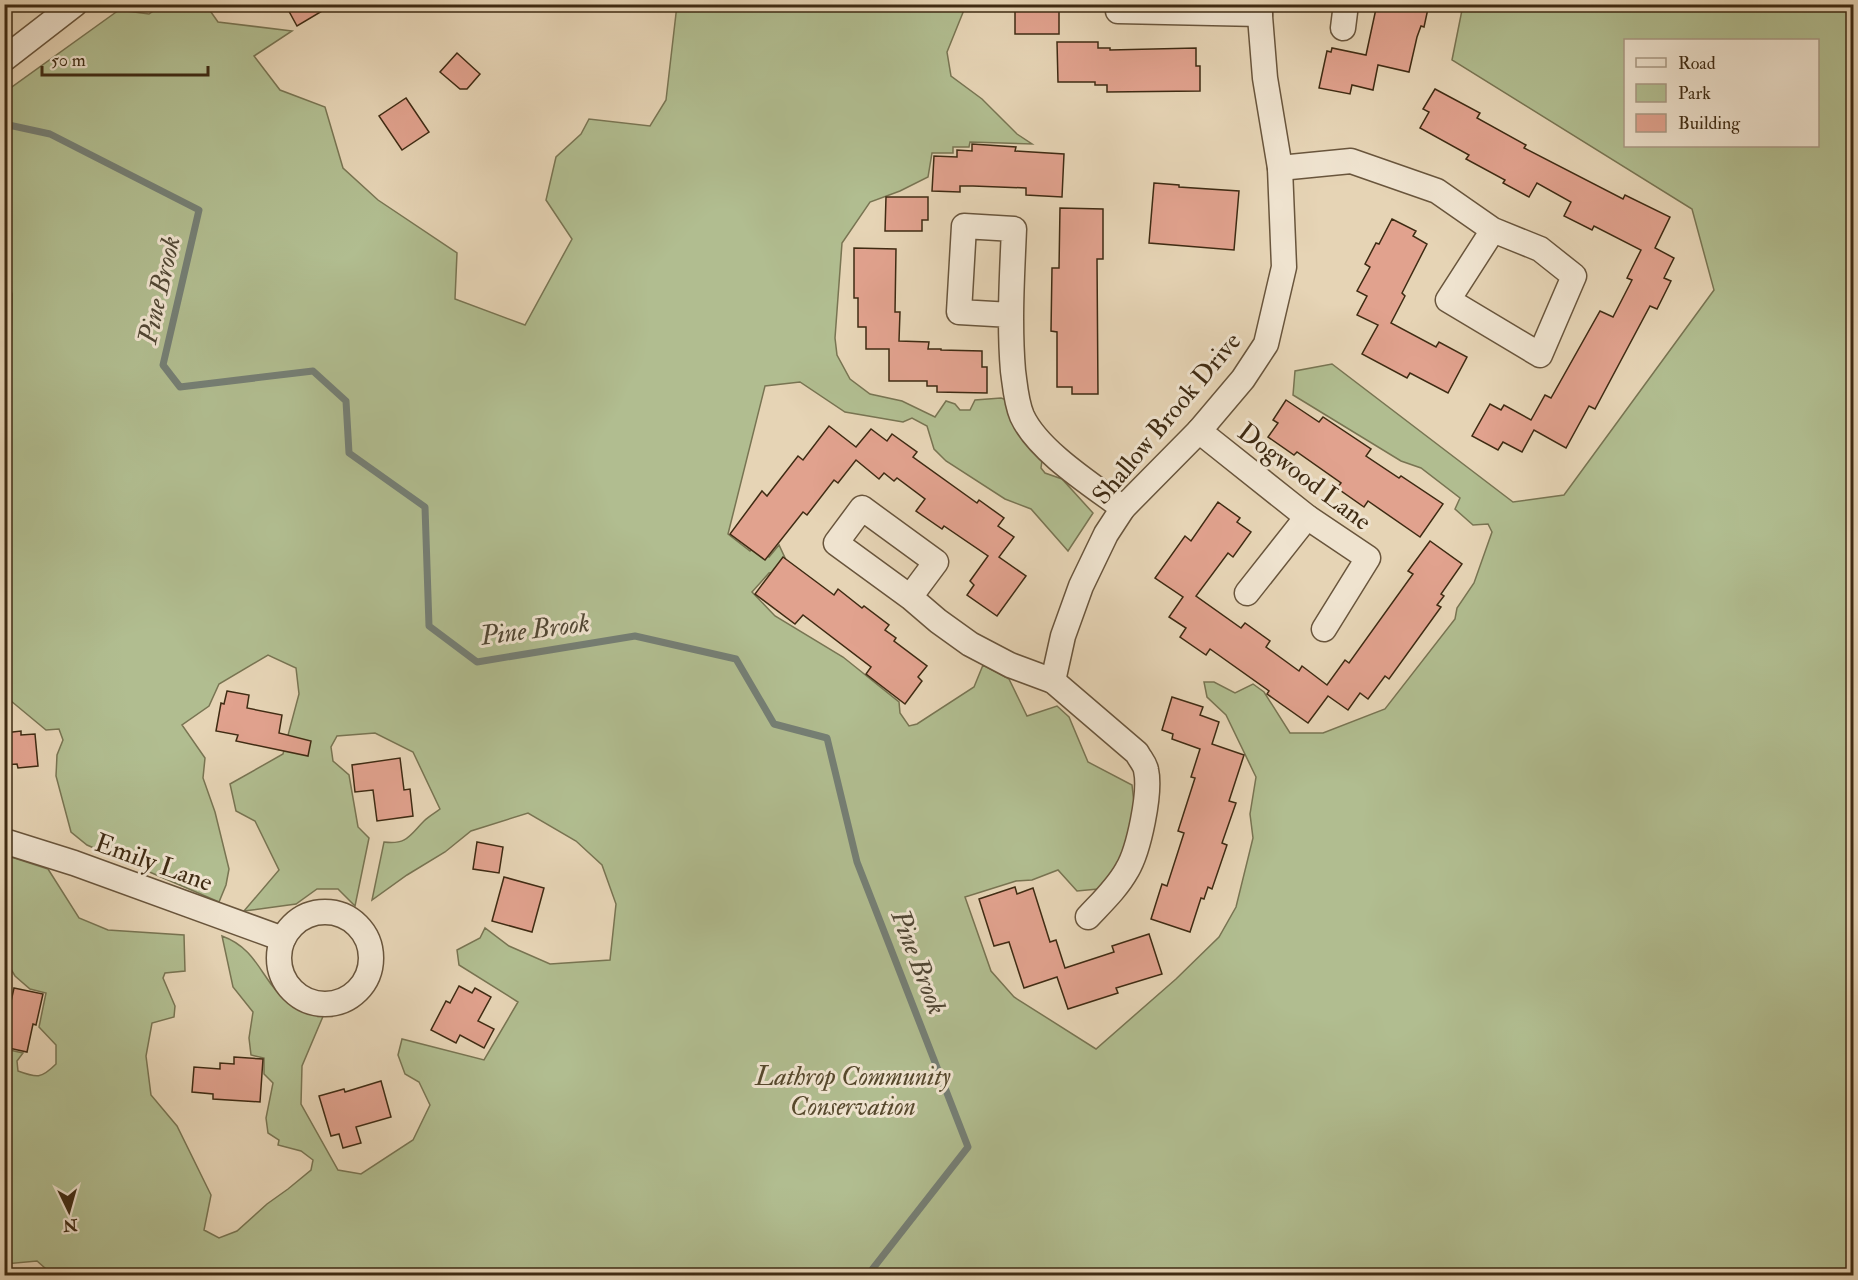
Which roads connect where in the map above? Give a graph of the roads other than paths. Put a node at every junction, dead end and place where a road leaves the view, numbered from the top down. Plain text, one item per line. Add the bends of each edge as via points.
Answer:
1 (75, 4) edge
2 (1118, 4) edge
3 (1259, 9) edge
4 (4, 59) edge
5 (1280, 168) junction
6 (1493, 230) junction
7 (1011, 315) dead end
8 (1199, 431) junction
9 (1123, 508) junction
10 (1307, 517) junction
11 (1247, 593) dead end
12 (910, 597) dead end
13 (1324, 629) dead end
14 (1053, 681) junction
15 (4, 841) edge
16 (1088, 917) dead end
17 (283, 939) dead end

1 - 4 street
2 - 3 street via 1118,11
3 - 5 street, Shallow Brook Drive via 1265,78
5 - 6 street via 1351,161 1437,191
5 - 8 street, Shallow Brook Drive via 1284,267 1266,344 1244,379
6 - 6 street via 1540,249 1574,276 1540,355 1448,300
7 - 9 street via 1014,374 1022,416 1056,456
8 - 9 street, Shallow Brook Drive
8 - 10 street, Dogwood Lane
9 - 14 street, Shallow Brook Drive via 1074,603
10 - 11 street
10 - 13 street, Dogwood Lane via 1368,558
12 - 14 street via 980,650
14 - 16 street via 1137,753 1146,766 1146,794 1136,849 1117,886
15 - 17 street, Emily Lane

